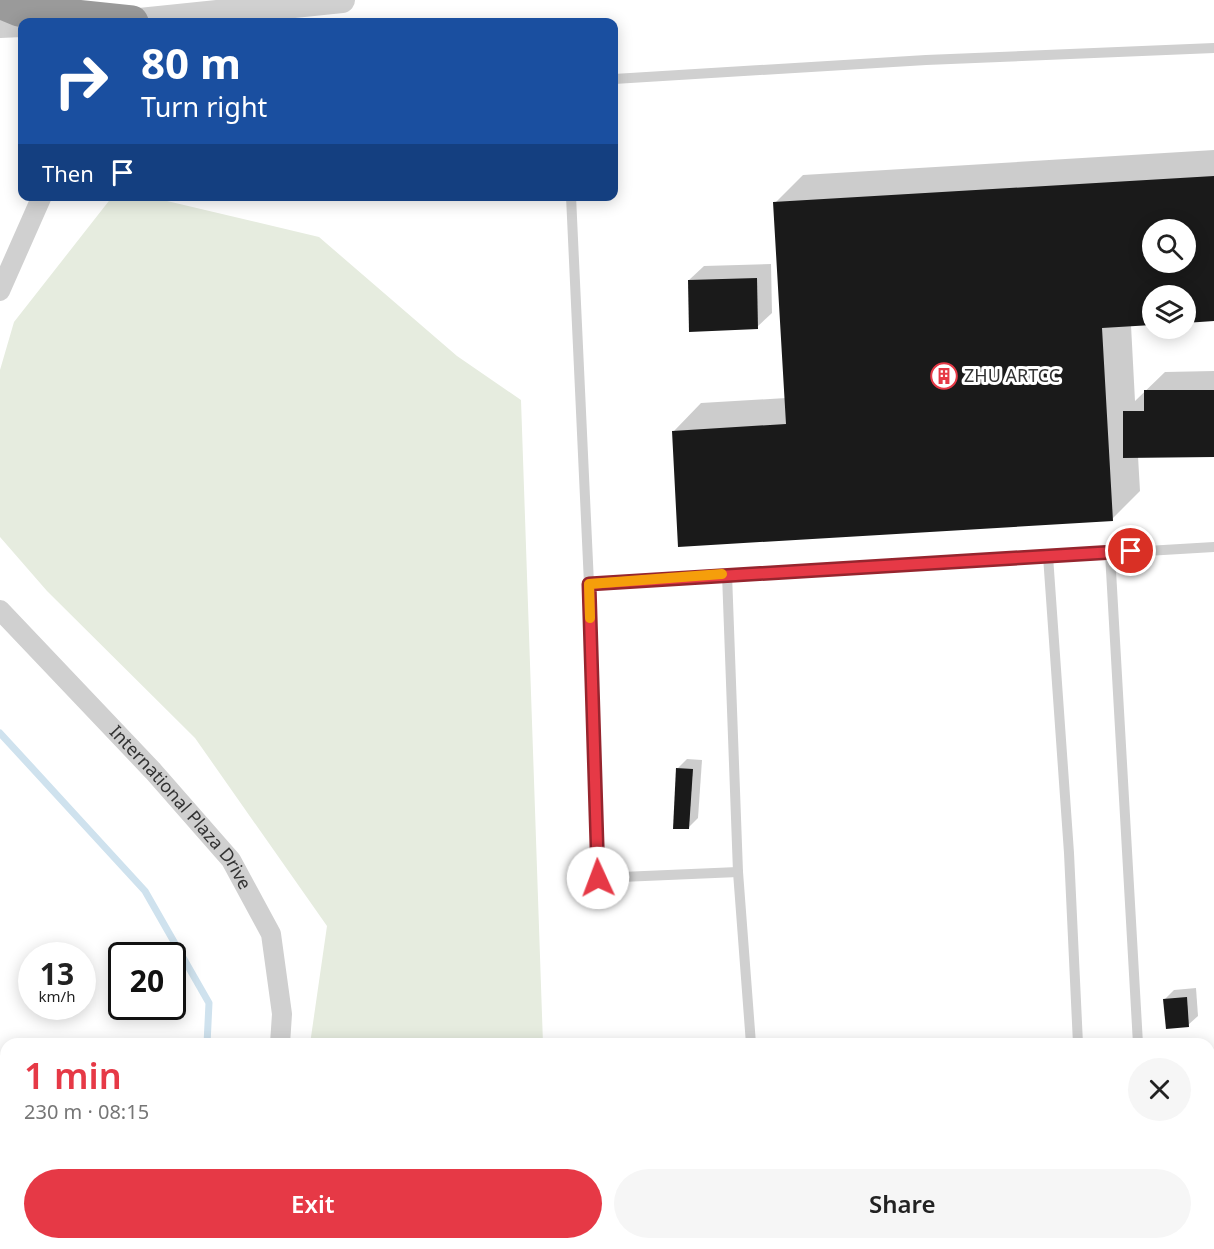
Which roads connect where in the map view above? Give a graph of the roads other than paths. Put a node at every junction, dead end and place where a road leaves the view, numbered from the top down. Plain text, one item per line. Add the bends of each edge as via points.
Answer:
1 (342, 0) edge
2 (0, 2) edge
3 (94, 18) edge
4 (194, 18) edge
5 (18, 24) edge
6 (0, 25) edge
7 (1214, 48) edge
8 (618, 79) edge
9 (40, 201) edge
10 (571, 201) edge
11 (0, 291) edge
12 (1214, 547) edge
13 (1110, 553) junction
14 (1048, 556) junction
15 (727, 574) junction
16 (589, 584) junction
17 (0, 610) edge
18 (738, 872) junction
19 (280, 1038) edge
20 (751, 1038) edge
21 (1078, 1038) edge
22 (1138, 1038) edge

1 - 4 street
2 - 3 highway via 19,10
5 - 6 street
7 - 8 lane
9 - 11 street
10 - 16 lane
12 - 13 lane
13 - 14 lane
13 - 22 lane
14 - 15 lane
14 - 21 lane
15 - 16 lane
15 - 18 lane
16 - 18 lane via 598,878
17 - 19 street, International Plaza Drive via 153,771 231,860 271,934 282,1014
18 - 20 lane

